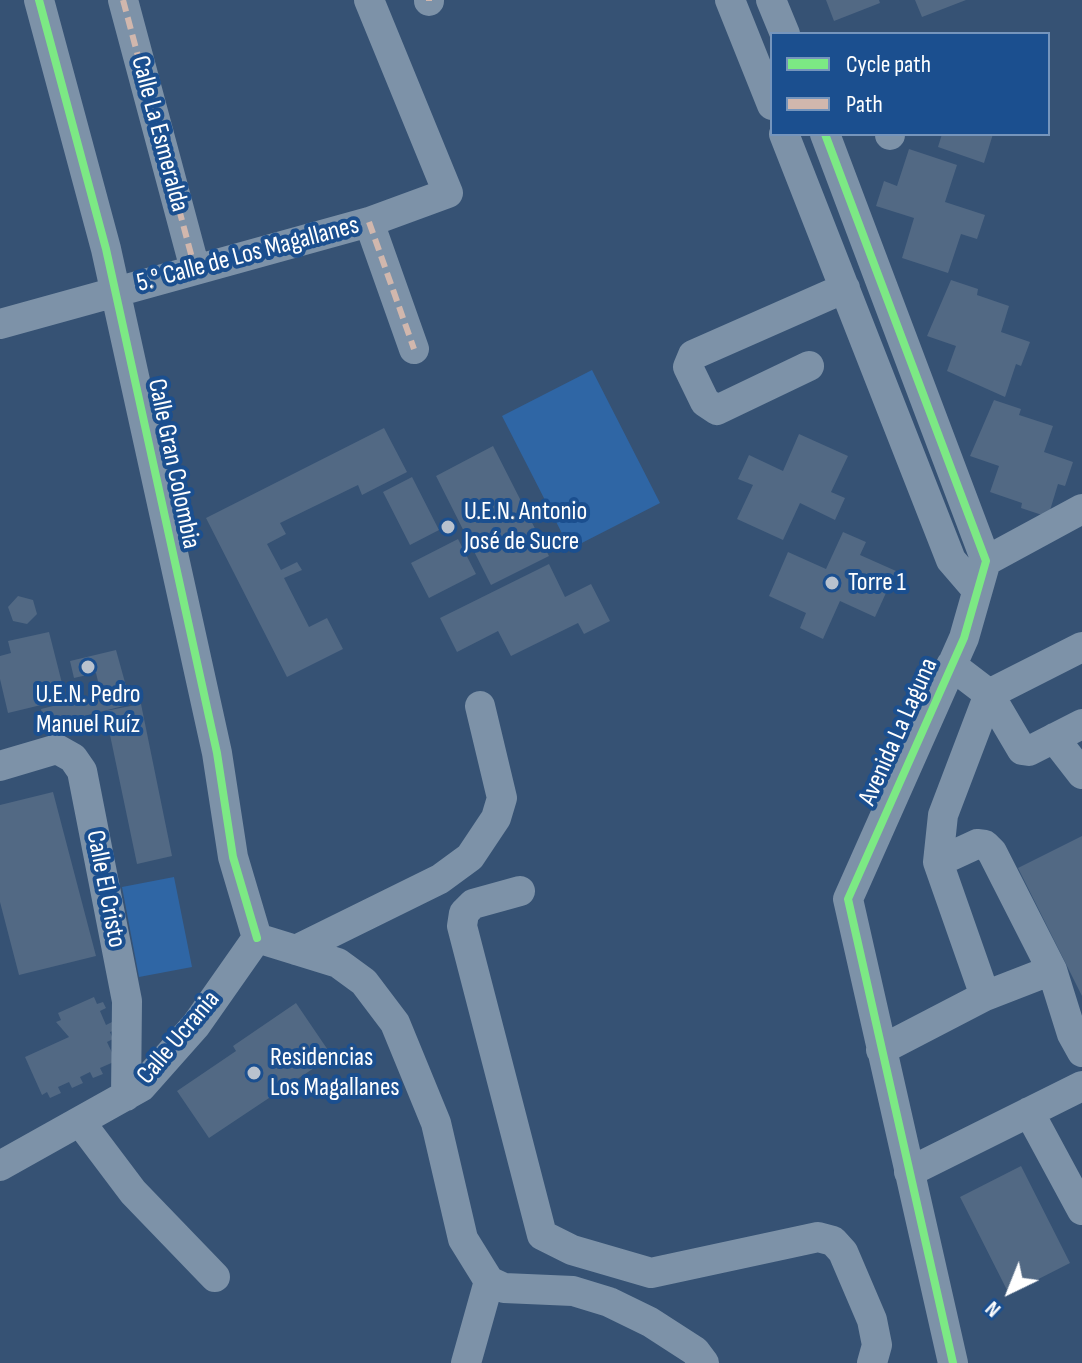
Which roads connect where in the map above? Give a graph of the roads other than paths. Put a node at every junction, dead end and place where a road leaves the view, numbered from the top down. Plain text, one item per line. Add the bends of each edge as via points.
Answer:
1 (39, 0) edge
2 (123, 0) edge
3 (369, 0) edge
4 (730, 0) edge
5 (771, 0) edge
6 (784, 32) edge
7 (770, 100) edge
8 (785, 136) edge
9 (826, 136) edge
10 (369, 222) junction
11 (195, 269) junction
12 (845, 288) junction
13 (115, 292) junction
14 (0, 324) edge
15 (414, 349) dead end
16 (809, 366) dead end
17 (1082, 509) edge
18 (981, 575) junction
19 (1082, 647) edge
20 (951, 665) junction
21 (989, 694) junction
22 (480, 706) dead end
23 (1082, 724) edge
24 (1054, 738) junction
25 (2, 758) edge
26 (1082, 774) edge
27 (938, 862) junction
28 (520, 891) dead end
29 (257, 938) junction
30 (296, 950) junction
31 (1052, 970) junction
32 (985, 996) junction
33 (881, 1050) junction
34 (1082, 1052) edge
35 (1082, 1086) edge
36 (126, 1096) junction
37 (1029, 1112) junction
38 (81, 1123) junction
39 (0, 1166) edge
40 (909, 1172) junction
41 (1082, 1210) edge
42 (215, 1277) dead end
43 (489, 1281) junction
44 (466, 1363) edge
45 (704, 1363) edge
46 (872, 1363) edge
47 (953, 1363) edge

1 - 13 street, Calle Gran Colombia
2 - 11 street, Calle La Esmeralda
3 - 10 street, 5.° Calle de Los Magallanes via 448,193
4 - 7 street
5 - 6 street
8 - 12 street
9 - 18 street
10 - 11 street, 5.° Calle de Los Magallanes
10 - 15 street
11 - 13 street, 5.° Calle de Los Magallanes
12 - 16 street via 693,355 688,367 705,402 717,410
12 - 18 street via 951,560
13 - 14 street, 5.° Calle de Los Magallanes
13 - 29 street, Calle Gran Colombia via 217,753 233,857
17 - 18 street
18 - 20 street, Avenida La Laguna
19 - 21 street
20 - 21 street
20 - 33 street, Avenida La Laguna via 848,899
21 - 24 street via 1022,750
21 - 27 street via 943,815
22 - 30 street via 502,798 496,818 470,857 440,879
23 - 24 street
24 - 26 street
25 - 36 street, Calle El Cristo via 57,749 82,771 127,1001
27 - 31 street via 985,845
27 - 32 street
28 - 46 street via 473,904 464,913 462,926 542,1235 572,1250 651,1273 818,1237 833,1241 843,1252 872,1320 877,1345
29 - 30 street
29 - 36 street, Calle Ucrania via 180,1045
30 - 43 street via 338,963 364,982 395,1023 436,1123 463,1239
31 - 32 street
31 - 34 street
32 - 33 street
33 - 40 street, Avenida La Laguna
35 - 37 street
36 - 38 street, Calle Ucrania
37 - 40 street
37 - 41 street
38 - 39 street, Calle Ucrania
38 - 42 street via 133,1192
40 - 47 street, Avenida La Laguna
43 - 44 street
43 - 45 street via 504,1288 573,1291 609,1302 650,1322 695,1351

